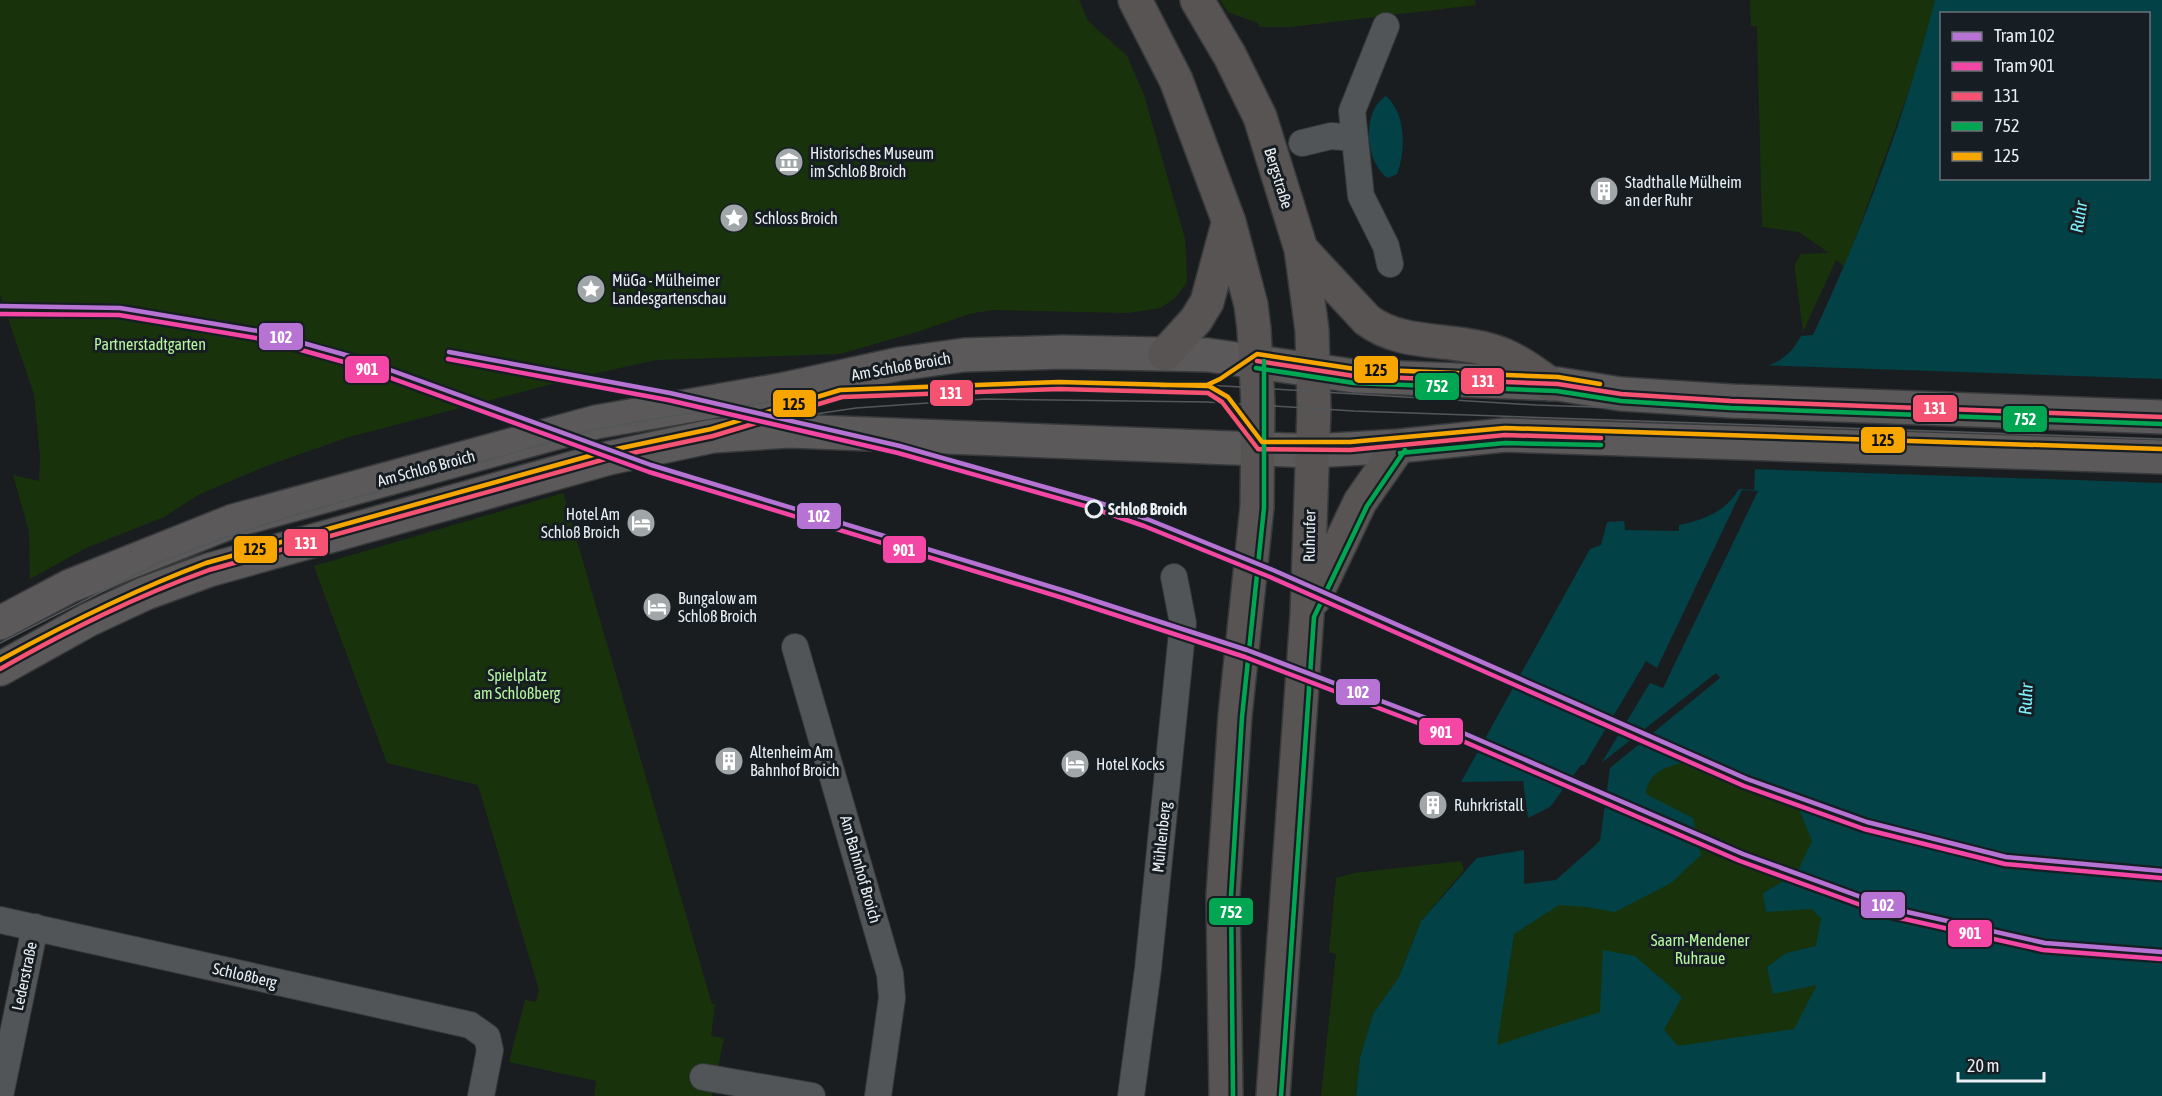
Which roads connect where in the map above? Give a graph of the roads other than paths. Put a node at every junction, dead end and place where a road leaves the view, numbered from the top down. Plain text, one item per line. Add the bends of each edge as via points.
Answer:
1 (1134, 0) edge
2 (1197, 0) edge
3 (1386, 26) dead end
4 (1355, 138) junction
5 (1302, 143) dead end
6 (1229, 222) junction
7 (1301, 249) junction
8 (1390, 264) dead end
9 (1166, 354) junction
10 (1257, 361) junction
11 (1313, 371) junction
12 (1554, 384) junction
13 (2162, 417) edge
14 (1399, 447) junction
15 (1258, 449) junction
16 (1312, 451) junction
17 (2162, 457) edge
18 (1174, 578) dead end
19 (1307, 615) junction
20 (0, 623) edge
21 (795, 647) dead end
22 (0, 669) edge
23 (0, 920) edge
24 (35, 927) junction
25 (703, 1077) dead end
26 (0, 1096) edge
27 (481, 1096) edge
28 (812, 1096) edge
29 (878, 1096) edge
30 (1131, 1096) edge
31 (1226, 1096) edge
32 (1273, 1096) edge

1 - 6 main road via 1176,80
2 - 7 main road, Bergstraße via 1260,117
3 - 4 street via 1352,111
4 - 5 street via 1331,136
4 - 8 street via 1361,196 1386,246
6 - 9 main road via 1207,302
6 - 10 main road via 1251,305
7 - 11 main road, Bergstraße via 1312,330
7 - 12 main road via 1379,329 1488,349 1523,364
9 - 10 main road, Am Schloß Broich
9 - 20 main road, Am Schloß Broich via 964,355 596,422 232,521 70,586
10 - 11 main road, Am Schloß Broich
10 - 15 main road
11 - 12 main road, Am Schloß Broich
11 - 16 main road, Ruhrufer
12 - 13 main road, Am Schloß Broich via 1621,394 1731,401
14 - 16 main road
14 - 17 main road via 1505,435
14 - 19 main road via 1360,502
15 - 16 main road
15 - 22 main road via 789,431 713,436 609,458 209,570 88,620
15 - 31 main road via 1257,507 1235,716 1223,896
16 - 19 main road, Ruhrufer
18 - 30 street, Mühlenberg via 1183,623 1148,969
19 - 32 main road, Ruhrufer
21 - 29 street, Am Bahnhof Broich via 890,974 892,998
23 - 24 street, Schloßberg
24 - 26 street, Lederstraße
24 - 27 street, Schloßberg via 470,1025 487,1037 490,1050
25 - 28 street

